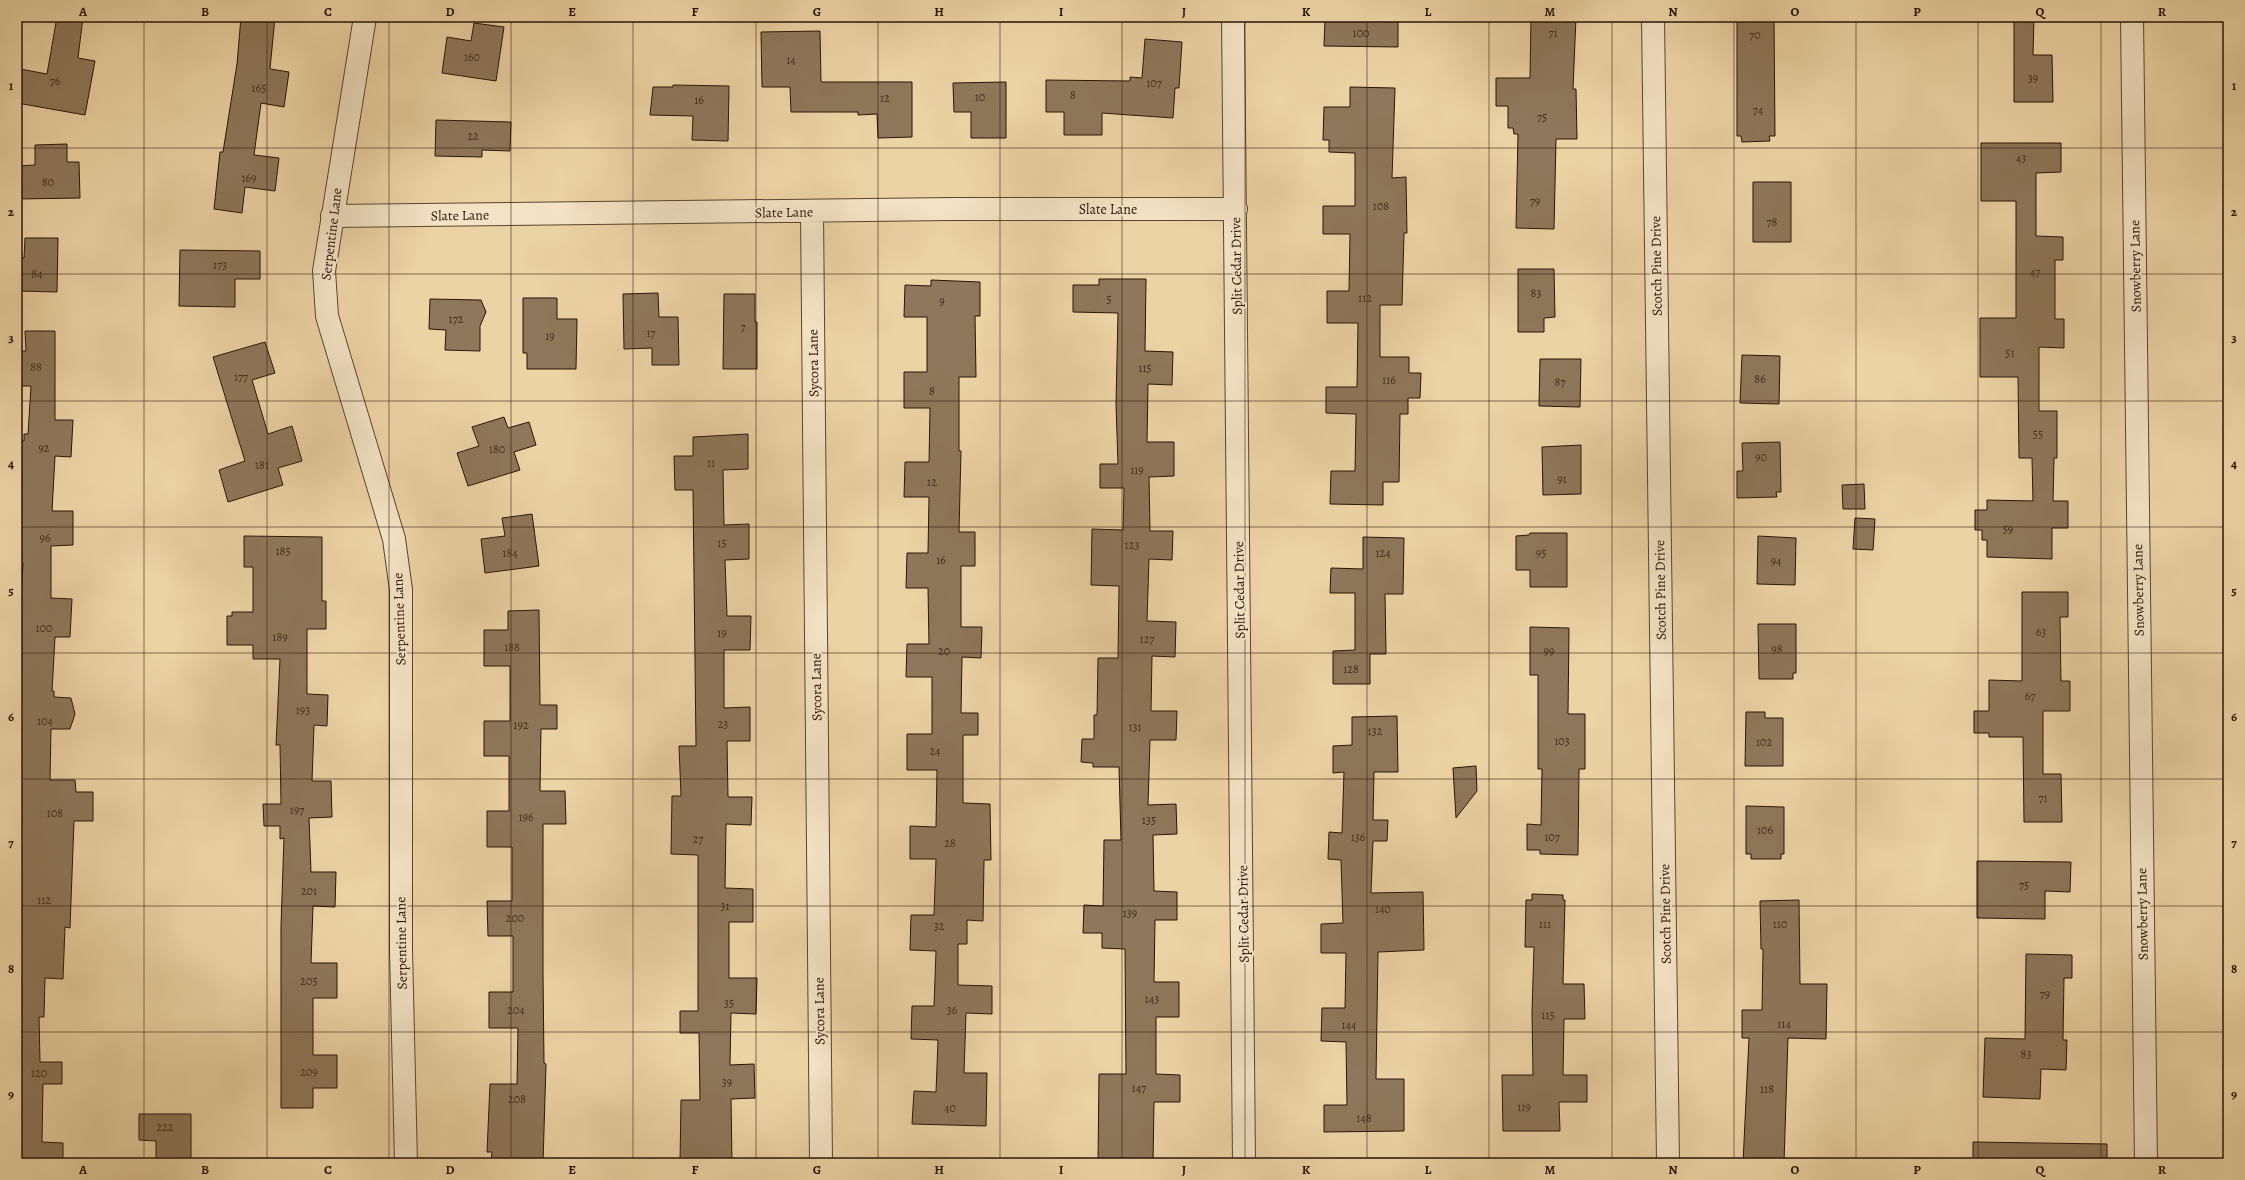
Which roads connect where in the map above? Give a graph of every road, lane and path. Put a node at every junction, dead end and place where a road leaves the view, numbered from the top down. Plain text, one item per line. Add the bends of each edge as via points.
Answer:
1 (365, 17) edge
2 (1233, 17) edge
3 (1653, 17) edge
4 (2132, 17) edge
5 (1236, 209) junction
6 (812, 212) junction
7 (332, 216) junction
8 (406, 1163) edge
9 (821, 1163) edge
10 (1244, 1163) edge
11 (1668, 1163) edge
12 (2146, 1163) edge

1 - 7 street, Serpentine Lane
2 - 5 street, Split Cedar Drive
3 - 11 street, Scotch Pine Drive
4 - 12 street, Snowberry Lane
5 - 6 street, Slate Lane via 952,209
5 - 10 street, Split Cedar Drive
6 - 7 street, Slate Lane
6 - 9 street, Sycora Lane
7 - 8 street, Serpentine Lane via 324,271 327,316 394,539 401,590 401,950

